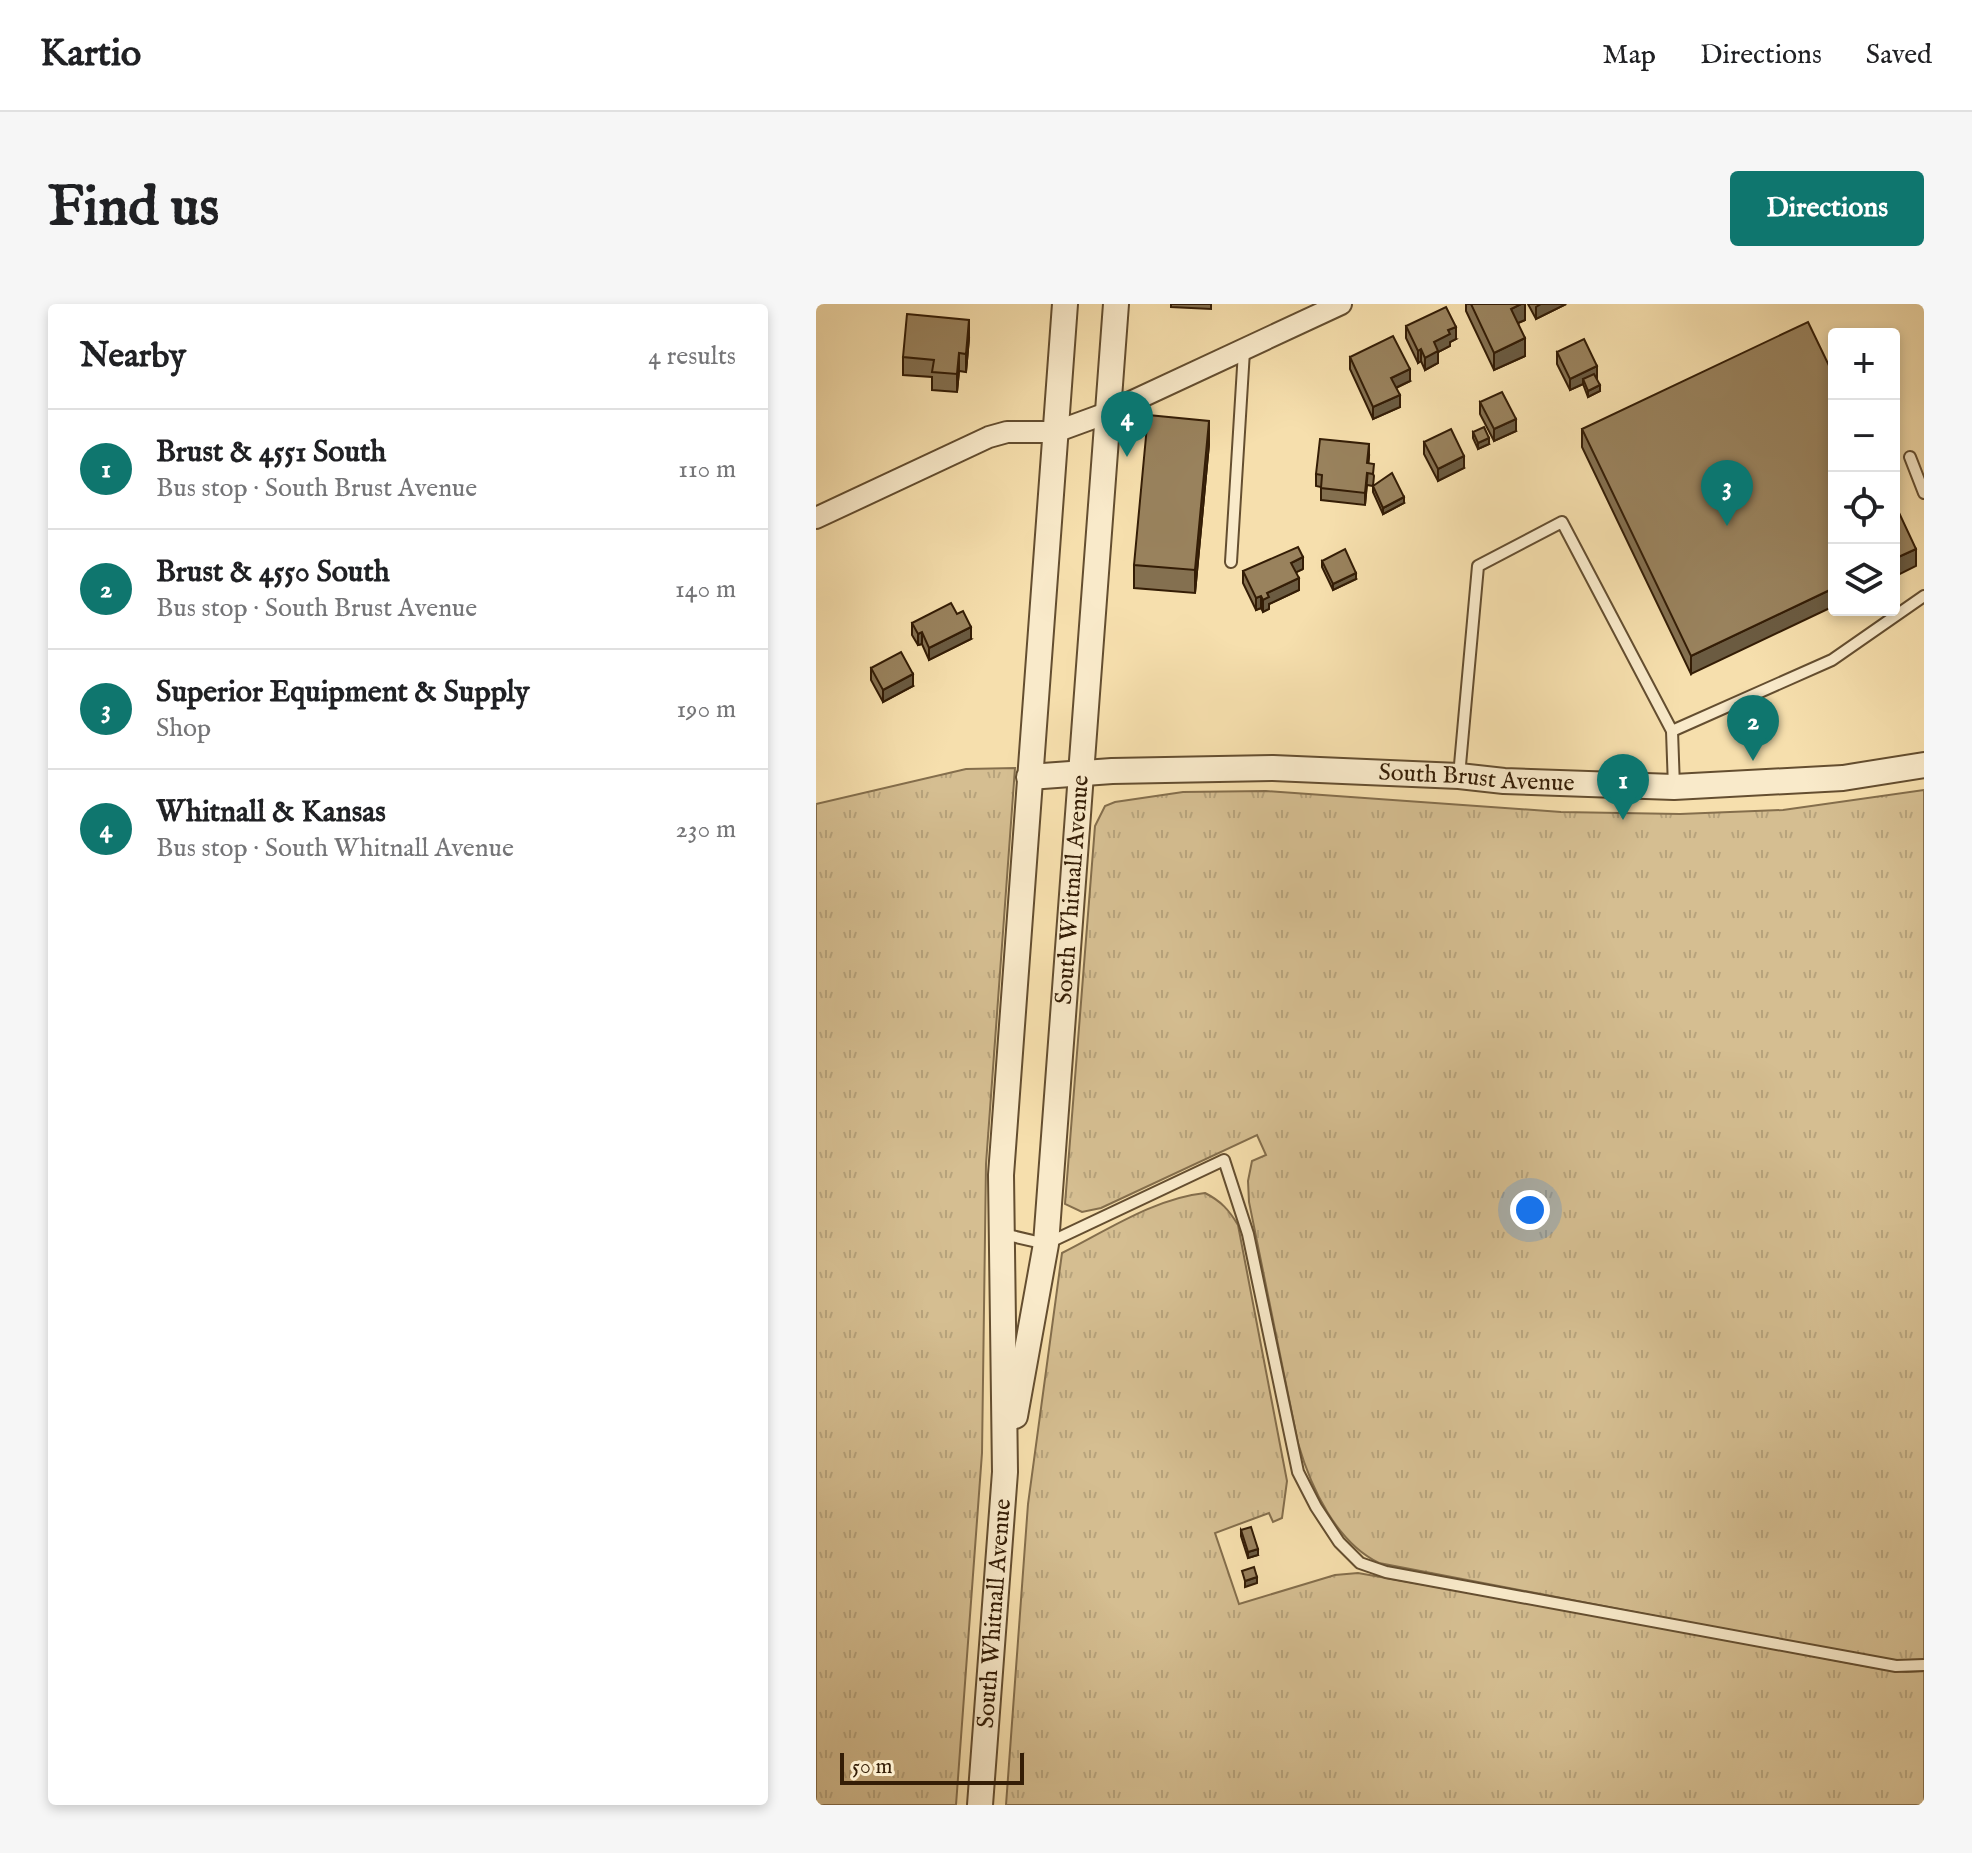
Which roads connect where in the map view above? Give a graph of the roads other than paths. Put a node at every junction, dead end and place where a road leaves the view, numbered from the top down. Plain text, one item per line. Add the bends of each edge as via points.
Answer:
1 (1065, 304) edge
2 (1116, 304) edge
3 (1341, 304) edge
4 (1244, 351) junction
5 (1107, 413) junction
6 (1055, 432) junction
7 (1910, 457) dead end
8 (1924, 493) edge
9 (816, 518) edge
10 (1231, 562) dead end
11 (1924, 596) edge
12 (1672, 731) junction
13 (1924, 765) edge
14 (1080, 773) junction
15 (1459, 776) junction
16 (1029, 777) junction
17 (1674, 787) junction
18 (1001, 1234) junction
19 (1046, 1244) junction
20 (1005, 1472) junction
21 (1924, 1665) edge
22 (980, 1805) edge

1 - 6 street, South Whitnall Avenue
2 - 5 street, South Whitnall Avenue
3 - 4 street
4 - 5 street
4 - 10 lane
5 - 6 street
5 - 14 street, South Whitnall Avenue
6 - 9 street via 989,437
6 - 16 street, South Whitnall Avenue
7 - 8 lane
11 - 12 lane via 1832,660
12 - 15 lane via 1562,522 1478,566
12 - 17 lane
13 - 17 street, South Brust Avenue via 1843,778
14 - 15 street, South Brust Avenue via 1273,768
14 - 16 street, South Brust Avenue
14 - 19 street, South Whitnall Avenue
15 - 17 street, South Brust Avenue
16 - 18 street, South Whitnall Avenue
18 - 19 lane
18 - 20 street, South Whitnall Avenue
19 - 20 street, South Whitnall Avenue
19 - 21 lane via 1224,1160 1248,1234 1294,1460 1329,1527 1360,1563 1896,1666
20 - 22 street, South Whitnall Avenue

